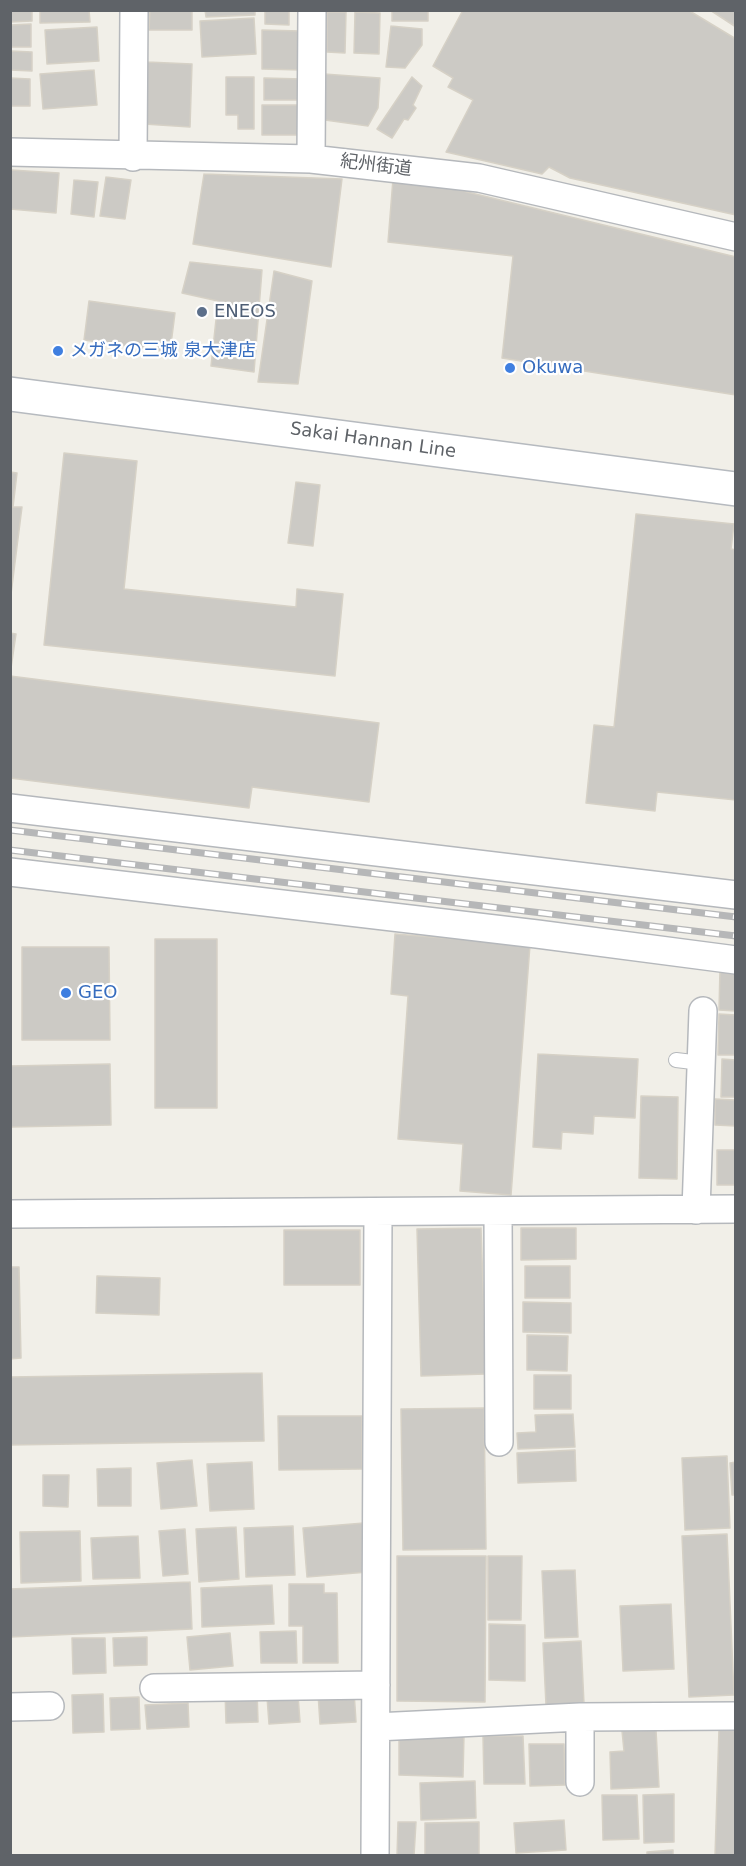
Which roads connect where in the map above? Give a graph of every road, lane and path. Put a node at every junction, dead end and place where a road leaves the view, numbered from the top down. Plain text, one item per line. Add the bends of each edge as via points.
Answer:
1 (134, 10) edge
2 (312, 10) edge
3 (10, 152) edge
4 (133, 157) junction
5 (311, 159) junction
6 (735, 237) edge
7 (10, 394) edge
8 (735, 489) edge
9 (10, 808) edge
10 (10, 872) edge
11 (735, 895) edge
12 (735, 960) edge
13 (703, 1011) dead end
14 (735, 1209) edge
15 (696, 1210) junction
16 (498, 1211) junction
17 (378, 1213) junction
18 (10, 1214) edge
19 (500, 1442) dead end
20 (376, 1685) junction
21 (154, 1688) dead end
22 (50, 1706) dead end
23 (10, 1707) edge
24 (735, 1716) edge
25 (580, 1717) junction
26 (376, 1728) junction
27 (580, 1782) dead end
28 (375, 1856) edge

1 - 4 street
2 - 5 street
3 - 4 street, 紀州街道
4 - 5 street, 紀州街道
5 - 6 street, 紀州街道 via 479,178
7 - 8 main road, Sakai Hannan Line
9 - 11 street
10 - 12 street
13 - 15 street via 689,1062
14 - 15 street
15 - 16 street
16 - 17 street
16 - 19 street
17 - 18 street
17 - 20 street
20 - 21 street
20 - 26 street
22 - 23 street
24 - 25 street
25 - 26 street
25 - 27 street
26 - 28 street

